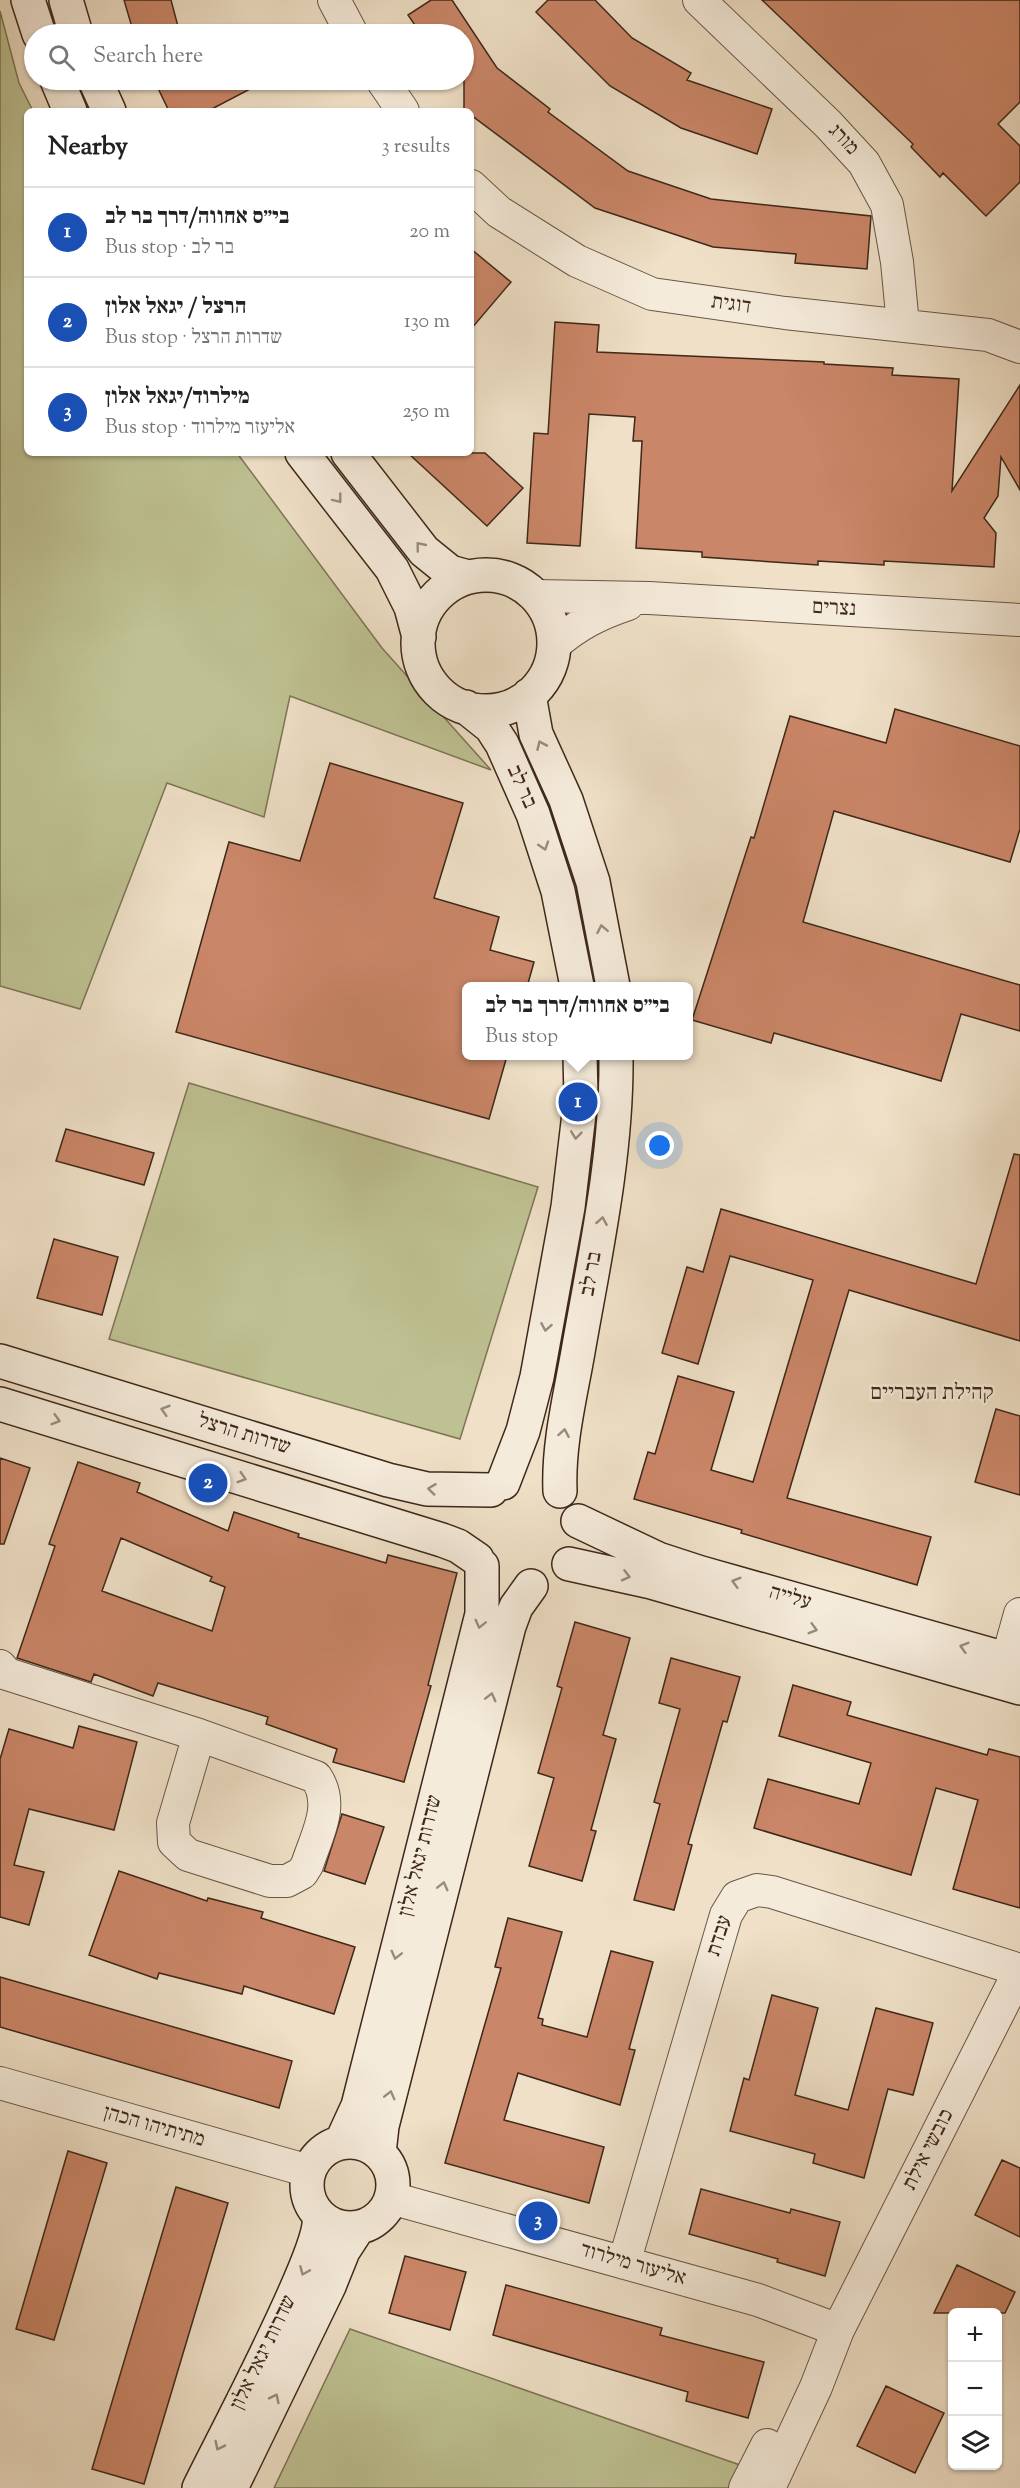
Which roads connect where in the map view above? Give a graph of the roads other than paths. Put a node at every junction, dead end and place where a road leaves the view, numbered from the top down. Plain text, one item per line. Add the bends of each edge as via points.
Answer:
1 (28, 0) edge
2 (66, 0) edge
3 (334, 0) edge
4 (699, 0) edge
5 (36, 24) edge
6 (73, 24) edge
7 (347, 24) edge
8 (61, 90) edge
9 (100, 90) edge
10 (389, 90) edge
11 (69, 108) edge
12 (108, 108) edge
13 (401, 108) edge
14 (474, 189) edge
15 (903, 325) junction
16 (1020, 347) edge
17 (304, 456) edge
18 (350, 456) edge
19 (468, 577) junction
20 (536, 596) junction
21 (649, 598) junction
22 (1020, 620) edge
23 (419, 637) junction
24 (554, 645) junction
25 (529, 695) junction
26 (466, 707) junction
27 (576, 982) edge
28 (612, 982) edge
29 (580, 1060) edge
30 (616, 1060) edge
31 (0, 1361) edge
32 (0, 1404) edge
33 (497, 1486) junction
34 (560, 1491) junction
35 (578, 1521) junction
36 (480, 1562) junction
37 (568, 1564) junction
38 (531, 1586) junction
39 (1020, 1614) edge
40 (3, 1670) edge
41 (1012, 1673) edge
42 (199, 1735) junction
43 (1020, 1970) edge
44 (0, 2083) edge
45 (341, 2143) junction
46 (379, 2152) junction
47 (309, 2170) junction
48 (392, 2198) junction
49 (319, 2216) junction
50 (358, 2228) junction
51 (624, 2263) junction
52 (838, 2330) junction
53 (199, 2488) edge
54 (231, 2488) edge
55 (745, 2488) edge
56 (769, 2488) edge

1 - 5 street
2 - 6 street
3 - 7 street
4 - 15 street, מורג via 864,163 886,205
8 - 11 street
9 - 12 street
10 - 13 street
14 - 15 street, דוגית via 499,212 577,261 652,294
15 - 16 street, דוגית via 988,335
17 -> 23 street via 392,569 411,607
19 -> 18 street via 450,572 424,551
19 - 20 street via 491,574 514,580
19 - 23 street via 446,587 430,604
20 - 21 street, נצרים
20 - 24 street via 548,612
21 - 22 street, נצרים
21 - 24 street, נצרים via 597,614
23 - 26 street via 424,671 436,689 453,703
24 - 25 street via 547,675
25 - 26 street via 496,710
28 -> 25 street, בר לב via 593,882 566,800 536,734
26 -> 27 street, בר לב via 491,727 502,744 533,814 558,891
29 -> 33 street, בר לב via 581,1097 568,1207 531,1406
34 -> 30 street, בר לב via 561,1449 603,1212 617,1099
33 -> 31 street, שדרות הרצל via 427,1489 388,1480
32 -> 36 street, שדרות הרצל via 442,1540
33 - 34 street via 523,1478 538,1480
33 - 36 street via 480,1501 473,1515 472,1545
34 - 35 street
35 - 37 street via 578,1544
41 -> 35 street, עלייה via 658,1558
36 - 38 street via 502,1582
36 -> 45 street, שדרות יגאל אלון via 482,1614 358,2106
37 - 38 street via 554,1578
37 -> 41 street, עלייה
46 -> 38 street, שדרות יגאל אלון via 382,2126 509,1626
39 - 41 street
40 - 42 street
42 - 42 street via 316,1777 324,1789 326,1804 302,1873 287,1881 270,1881 188,1855 174,1842 173,1823
43 - 51 street, עבדת via 772,1892 758,1890 737,1897 723,1926
43 - 52 street, כובשי אילת
44 - 47 street, מתיתיהו הכהן
45 - 46 street via 363,2143
45 - 47 street via 321,2152
46 - 48 street via 392,2174
47 - 49 street via 306,2190
48 - 50 street via 382,2215
48 - 51 street, אליעזר מילרוד
49 - 50 street via 330,2224
49 -> 53 street, שדרות יגאל אלון via 319,2232 302,2275
54 -> 50 street, שדרות יגאל אלון via 343,2251
51 - 52 street, אליעזר מילרוד via 779,2307
52 - 55 street, כובשי אילת via 801,2379
52 - 56 street, כובשי אילת via 813,2395

